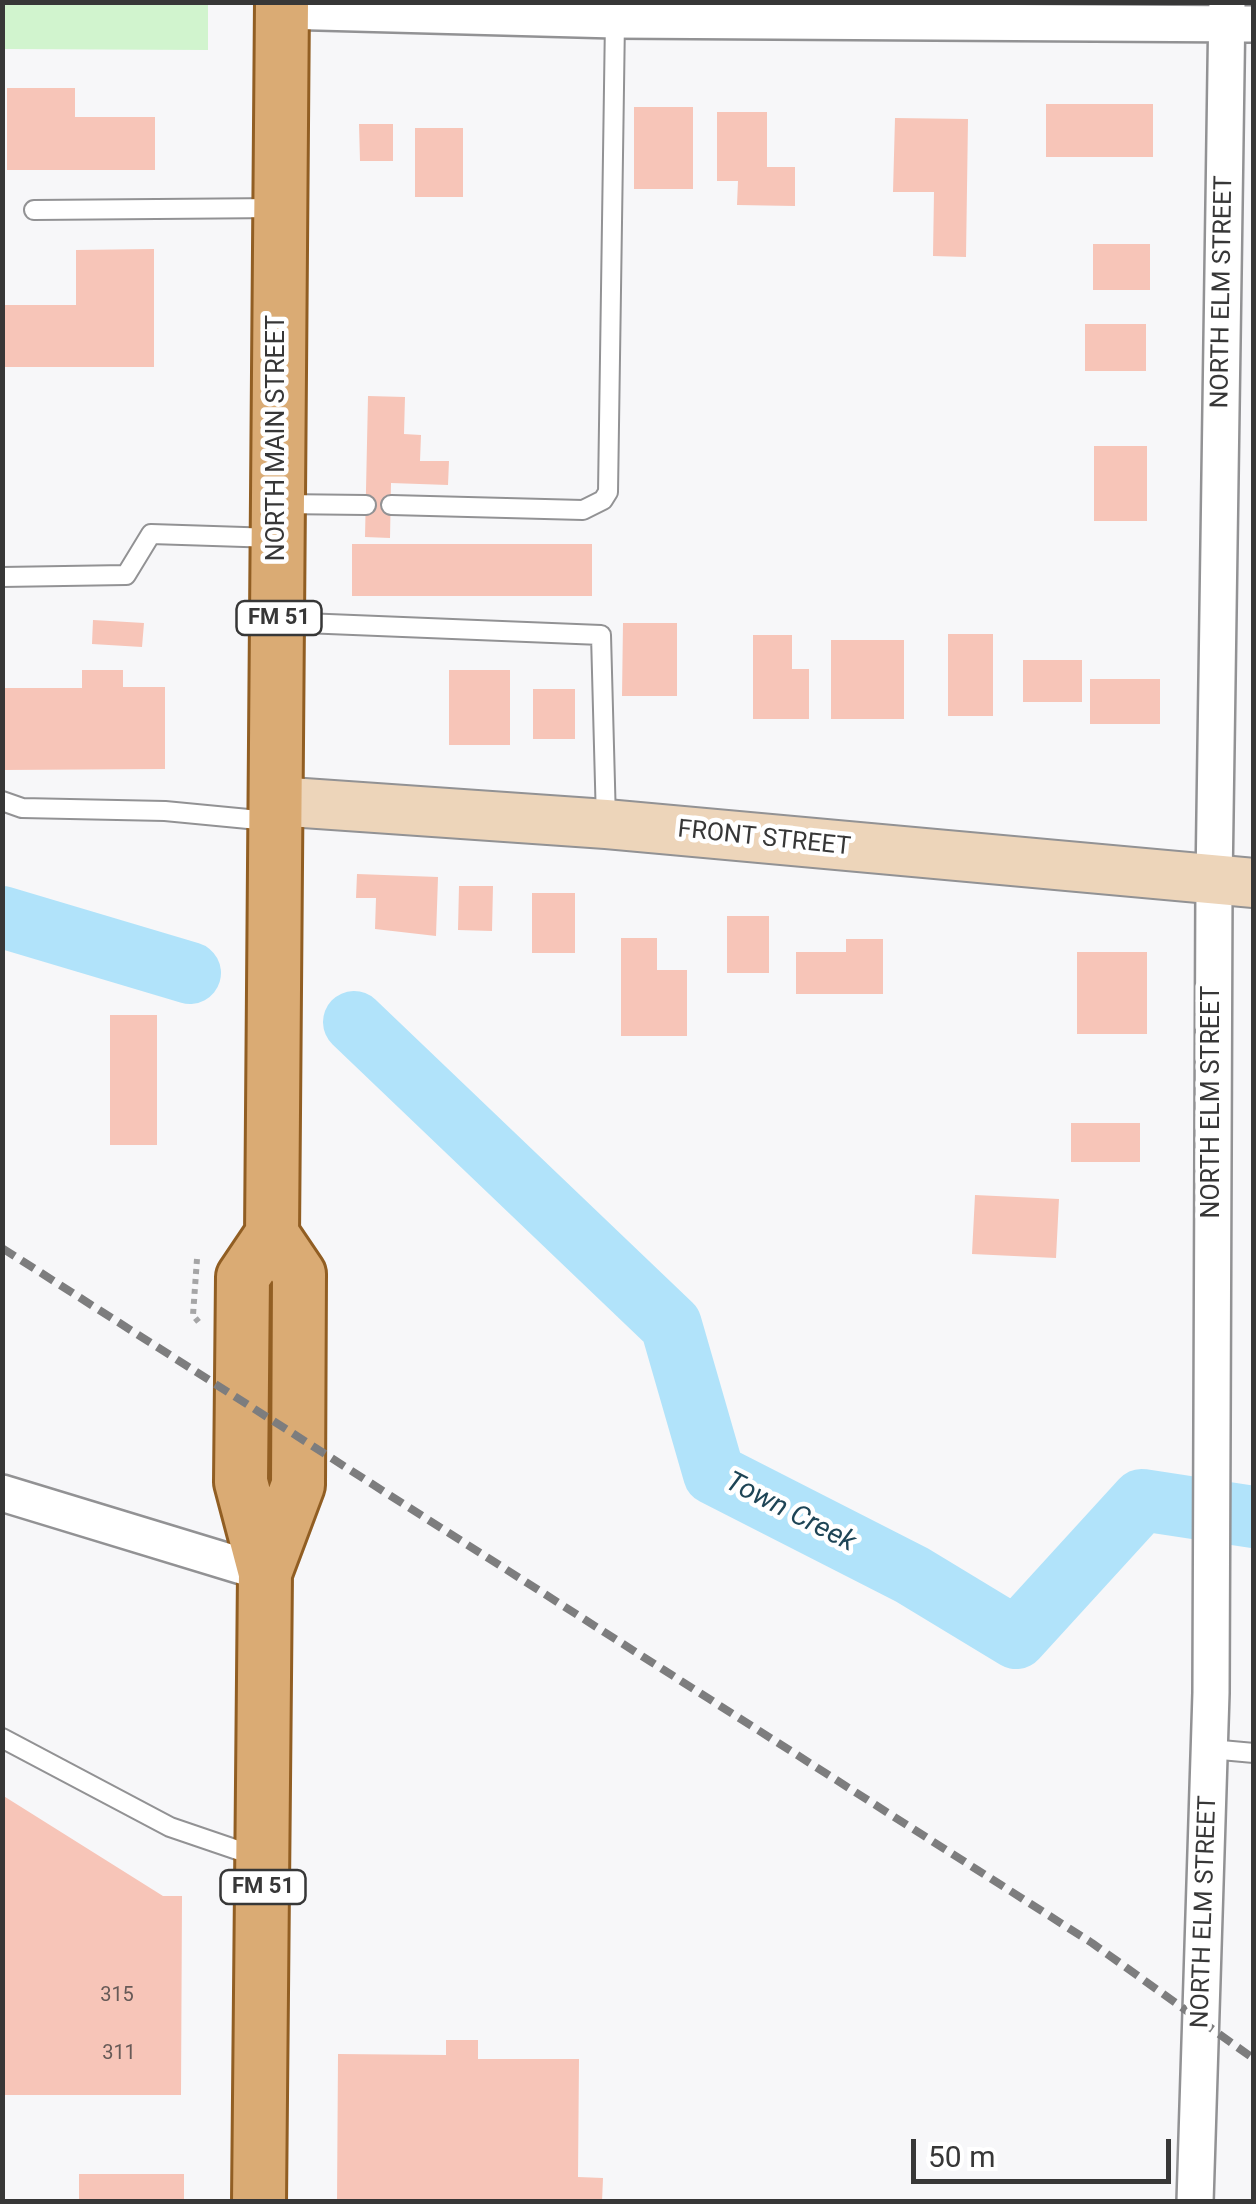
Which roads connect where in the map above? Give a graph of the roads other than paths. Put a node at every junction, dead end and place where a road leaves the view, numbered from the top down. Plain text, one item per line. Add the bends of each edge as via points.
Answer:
1 (282, 7) edge
2 (737, 12) edge
3 (1236, 17) edge
4 (615, 20) junction
5 (279, 208) junction
6 (34, 210) dead end
7 (366, 505) dead end
8 (390, 505) dead end
9 (278, 521) junction
10 (2, 576) edge
11 (278, 622) junction
12 (2, 802) edge
13 (274, 812) junction
14 (606, 824) junction
15 (1234, 883) edge
16 (2, 1493) edge
17 (265, 1573) junction
18 (2, 1738) edge
19 (1210, 1749) junction
20 (1254, 1754) edge
21 (263, 1858) junction
22 (260, 2202) edge
23 (1195, 2202) edge

1 - 4 street
1 - 5 main road, NORTH MAIN STREET / FM 51
2 - 3 street
2 - 4 street
3 - 15 street, NORTH ELM STREET
4 - 8 lane via 608,492 583,510
5 - 6 lane
5 - 9 main road, NORTH MAIN STREET / FM 51
7 - 9 lane
9 - 10 lane via 152,534 126,574
9 - 11 main road, NORTH MAIN STREET / FM 51
11 - 13 main road, NORTH MAIN STREET / FM 51
11 - 14 lane via 601,635
12 - 13 lane via 22,808
13 - 14 street, FRONT STREET
13 - 17 main road, NORTH MAIN STREET / FM 51 via 272,1234 300,1274 300,1440 298,1485
14 - 15 street, FRONT STREET
15 - 19 street, NORTH ELM STREET via 1210,1401
16 - 17 street
17 - 21 main road, NORTH MAIN STREET / FM 51
18 - 21 lane via 170,1827
19 - 20 lane
19 - 23 street, NORTH ELM STREET
21 - 22 main road, NORTH MAIN STREET / FM 51

